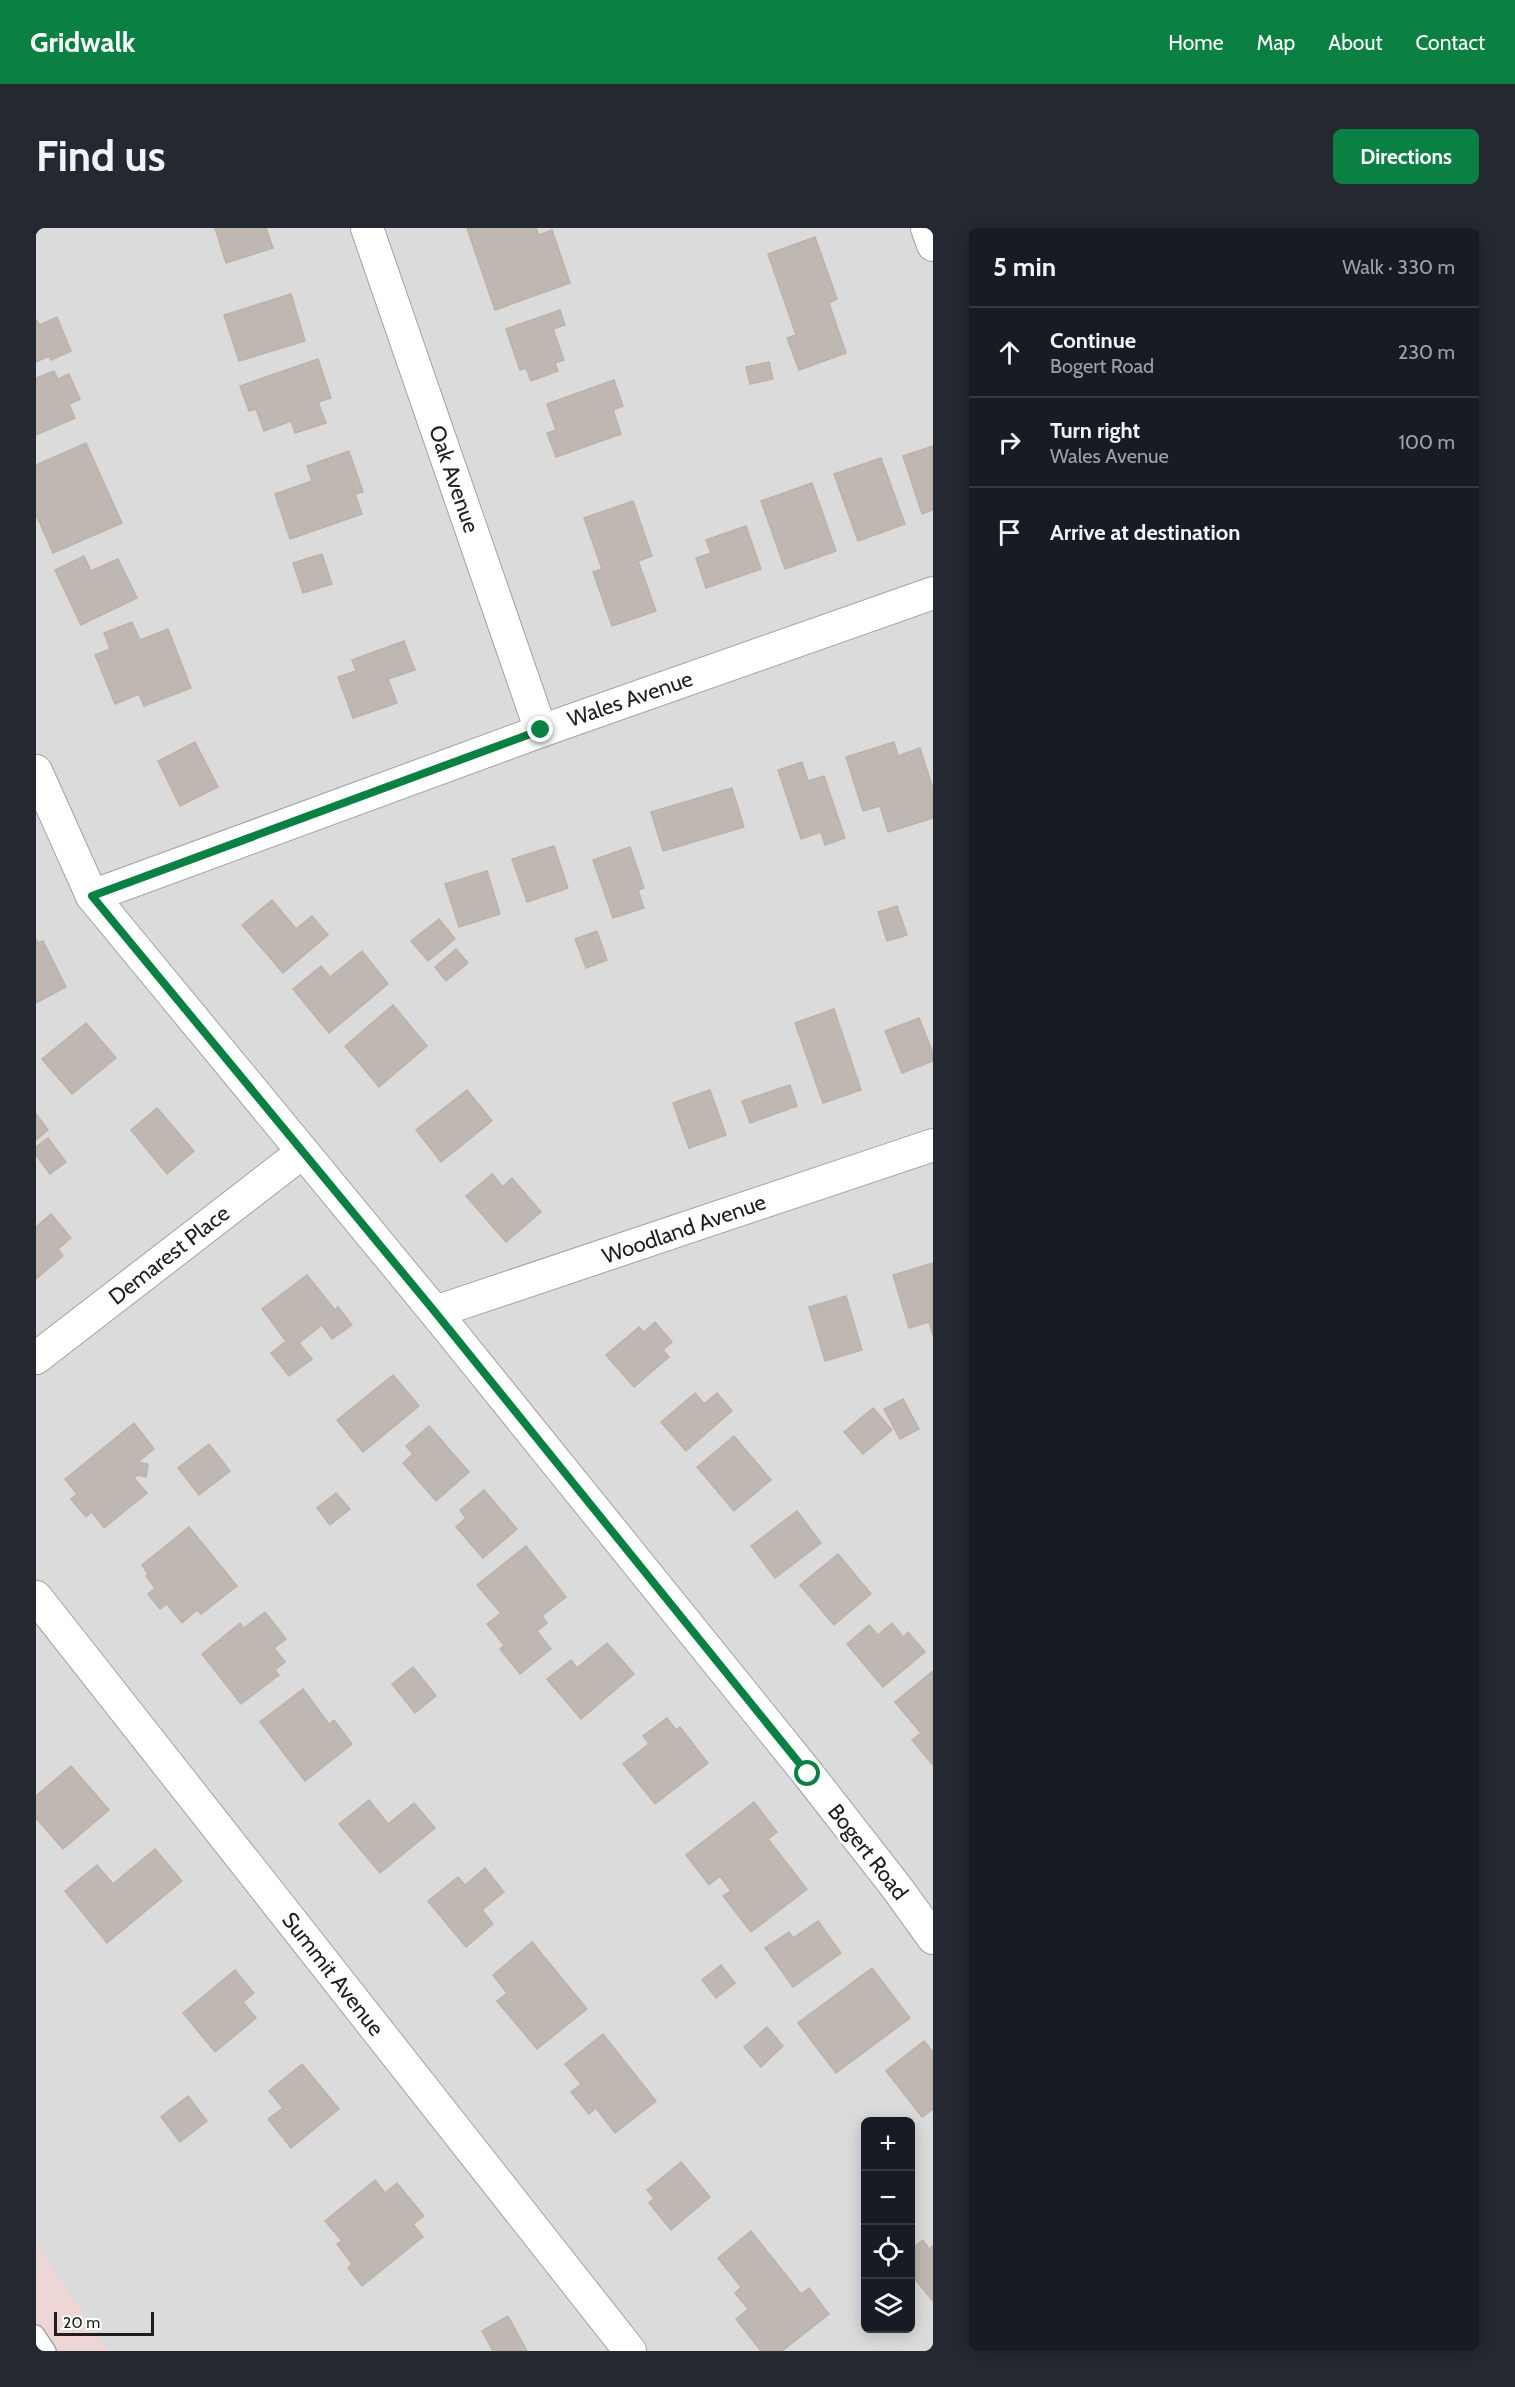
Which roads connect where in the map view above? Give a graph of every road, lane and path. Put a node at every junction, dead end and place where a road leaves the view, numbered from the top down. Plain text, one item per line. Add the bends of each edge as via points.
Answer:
1 (367, 228) edge
2 (927, 228) edge
3 (933, 245) edge
4 (933, 593) edge
5 (541, 730) junction
6 (36, 771) edge
7 (92, 896) junction
8 (933, 1145) edge
9 (303, 1152) junction
10 (435, 1312) junction
11 (36, 1358) edge
12 (36, 1597) edge
13 (933, 1938) edge
14 (36, 2333) edge
15 (48, 2351) edge
16 (630, 2351) edge

1 - 5 street, Oak Avenue
2 - 3 street
4 - 5 street, Wales Avenue
5 - 7 street, Wales Avenue
6 - 7 street, Bogert Road
7 - 9 street, Bogert Road
8 - 10 street, Woodland Avenue
9 - 10 street, Bogert Road
9 - 11 street, Demarest Place
10 - 13 street, Bogert Road via 808,1774
12 - 16 street, Summit Avenue
14 - 15 lane

